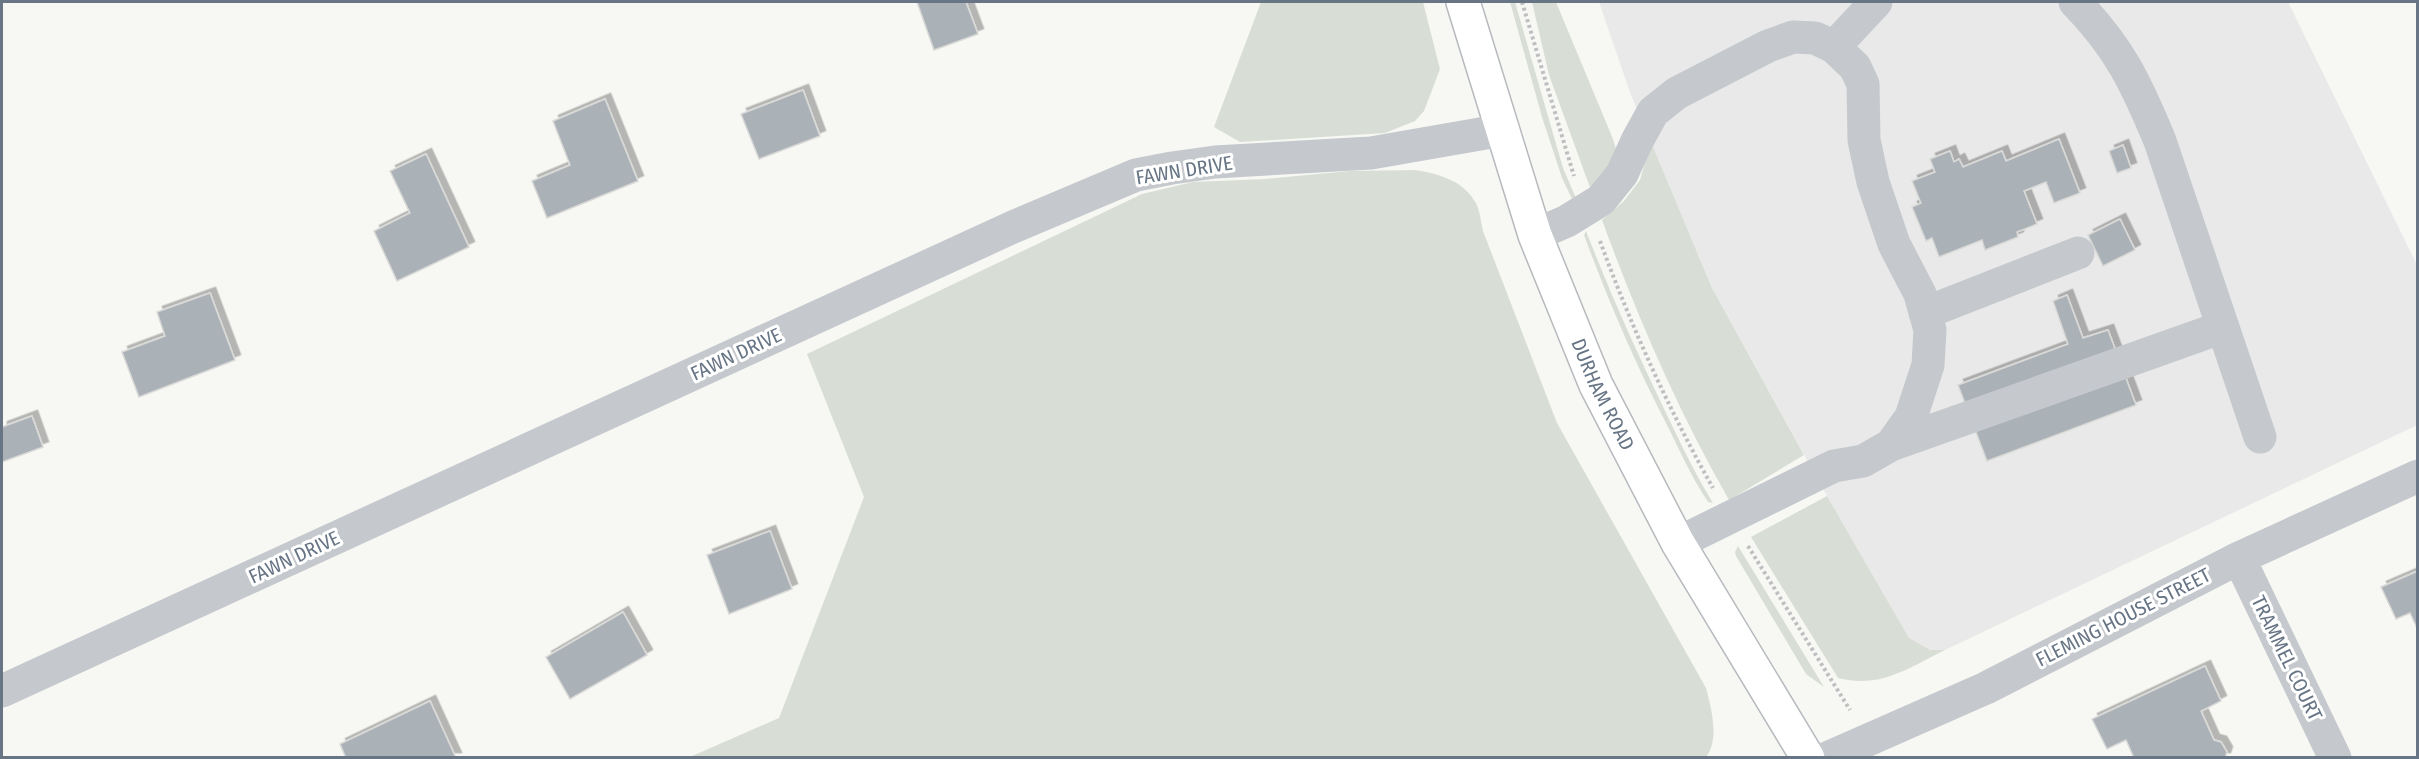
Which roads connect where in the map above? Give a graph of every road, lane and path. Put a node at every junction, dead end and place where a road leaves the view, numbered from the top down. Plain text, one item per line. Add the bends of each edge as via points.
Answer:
1 (1463, 2) edge
2 (1522, 2) edge
3 (1876, 2) edge
4 (2075, 2) edge
5 (1834, 47) junction
6 (1503, 130) junction
7 (1578, 186) dead end
8 (1535, 235) junction
9 (1599, 237) dead end
10 (2079, 253) dead end
11 (1926, 313) junction
12 (2223, 327) junction
13 (2260, 437) dead end
14 (1891, 445) junction
15 (2418, 476) edge
16 (1717, 494) dead end
17 (1678, 543) junction
18 (1746, 543) dead end
19 (2239, 558) junction
20 (2, 692) edge
21 (1844, 699) dead end
22 (1808, 758) edge
23 (1827, 758) edge
24 (2335, 758) edge

1 - 6 main road, DURHAM ROAD
2 - 7 path
3 - 5 street
4 - 12 street via 2104,32 2145,105
5 - 8 street via 1815,38 1793,37 1677,93 1653,112 1622,174 1601,200 1568,221
5 - 11 street via 1855,67 1863,84 1864,140 1873,182 1894,244
6 - 8 main road, DURHAM ROAD
6 - 20 street, FAWN DRIVE via 1371,153 1215,162 1136,175 1003,232
8 - 17 main road, DURHAM ROAD via 1596,385
9 - 16 path via 1647,354
10 - 11 street
11 - 14 street via 1930,330 1928,365 1911,417
12 - 13 street
12 - 14 street
14 - 17 street via 1863,461 1834,465
15 - 19 street, FLEMING HOUSE STREET
17 - 22 main road, DURHAM ROAD
18 - 21 path
19 - 23 street, FLEMING HOUSE STREET via 1986,688
19 - 24 street, TRAMMEL COURT

